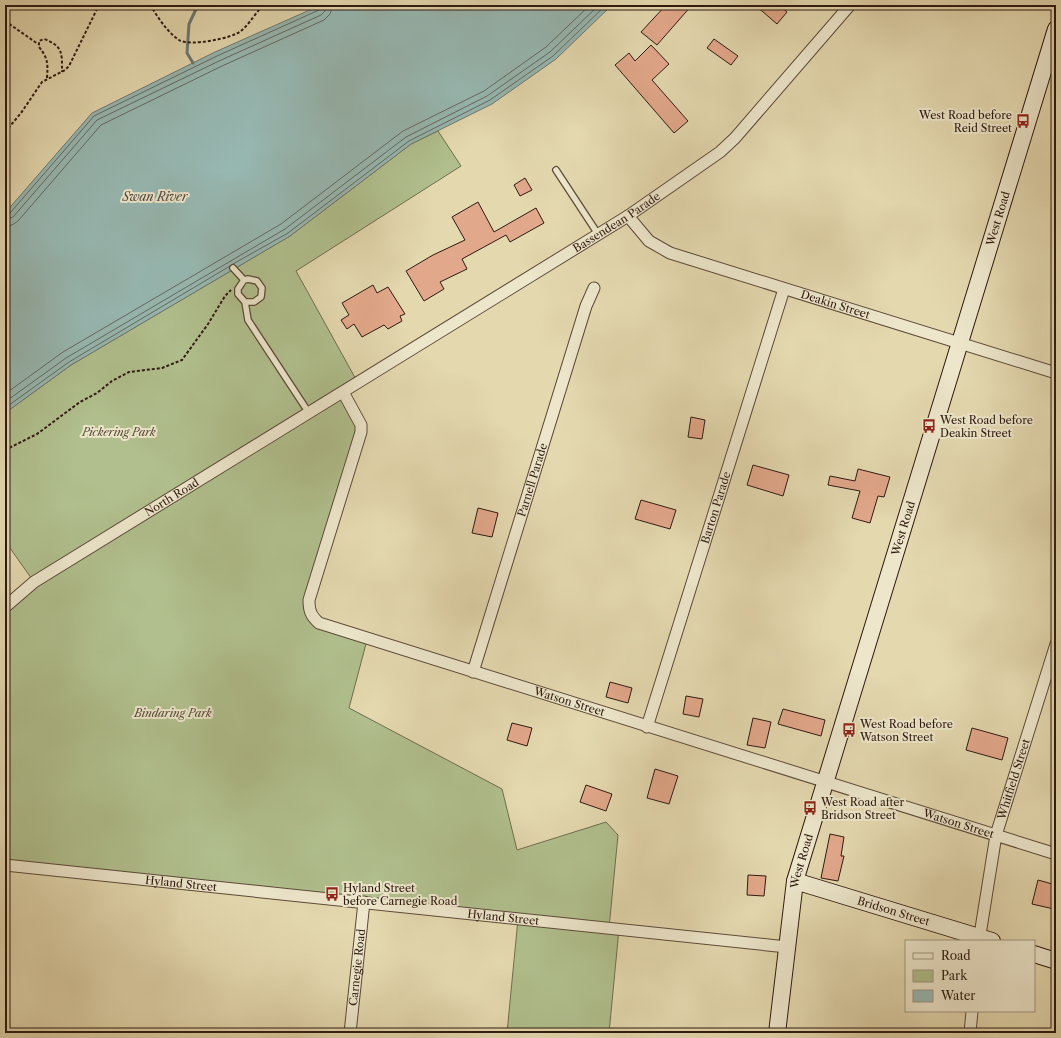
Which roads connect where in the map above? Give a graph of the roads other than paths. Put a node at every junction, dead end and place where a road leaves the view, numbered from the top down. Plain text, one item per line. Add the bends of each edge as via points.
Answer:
1 (850, 5) edge
2 (1056, 29) edge
3 (556, 170) dead end
4 (628, 216) junction
5 (598, 234) junction
6 (233, 268) dead end
7 (242, 282) junction
8 (594, 288) dead end
9 (784, 289) junction
10 (245, 302) junction
11 (960, 343) junction
12 (1056, 373) edge
13 (343, 392) junction
14 (309, 412) junction
15 (5, 607) edge
16 (1056, 644) edge
17 (473, 672) junction
18 (647, 727) junction
19 (825, 782) junction
20 (996, 835) junction
21 (1056, 854) edge
22 (5, 865) edge
23 (795, 881) junction
24 (364, 902) junction
25 (984, 940) edge
26 (787, 947) junction
27 (1035, 954) edge
28 (1056, 961) edge
29 (972, 1012) edge
30 (350, 1033) edge
31 (777, 1033) edge
32 (970, 1033) edge

1 - 4 street, Bassendean Parade via 725,148 706,164
2 - 11 street, West Road
3 - 5 lane
4 - 5 street, Bassendean Parade
4 - 9 street, Deakin Street via 649,241 659,248
5 - 13 street, Bassendean Parade
6 - 7 lane
7 - 10 lane via 238,294
7 - 10 lane via 253,279 262,288 258,300
8 - 17 street, Parnell Parade via 586,306
9 - 11 street, Deakin Street
9 - 18 street, Barton Parade
10 - 14 lane via 248,320
11 - 12 street, Deakin Street
11 - 19 street, West Road
13 - 14 street, North Road
13 - 17 street, Watson Street via 361,425 361,432 309,600 309,610 318,624
14 - 15 street, North Road via 34,582
16 - 20 street, Whitfield Street
17 - 18 street, Watson Street
18 - 19 street, Watson Street
19 - 20 street, Watson Street
19 - 23 street, West Road
20 - 21 street, Watson Street
20 - 25 street, Whitfield Street
22 - 24 street, Hyland Street
23 - 25 street, Bridson Street
23 - 26 street, West Road
24 - 26 street, Hyland Street
24 - 30 street, Carnegie Road
26 - 31 street, West Road
27 - 28 street
29 - 32 street

